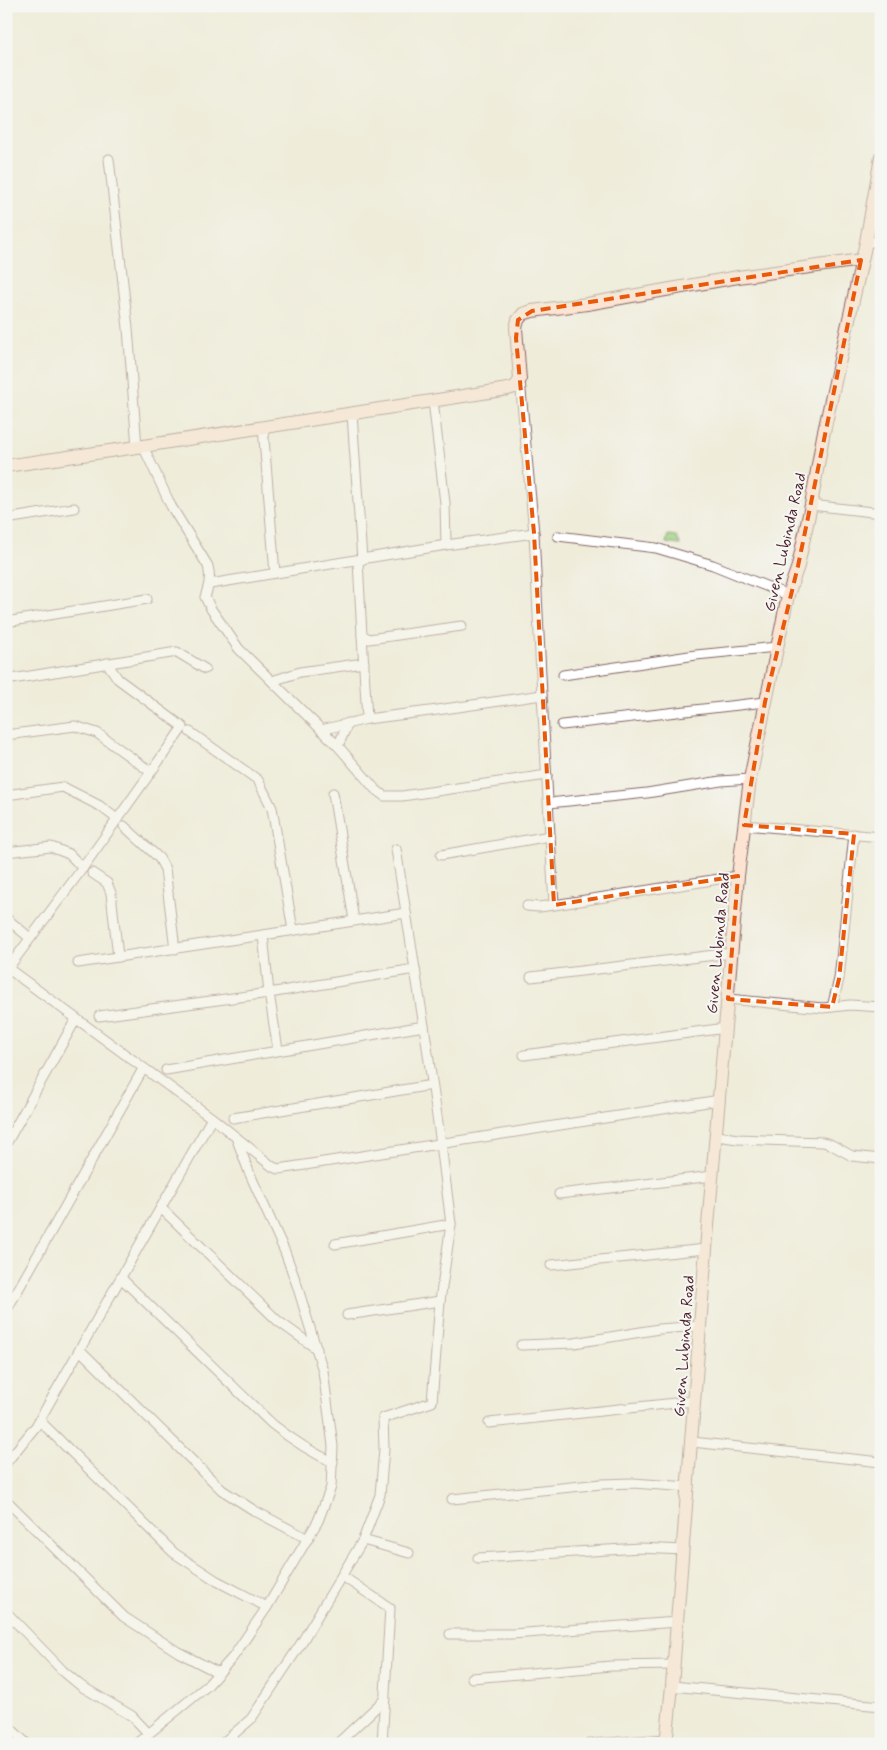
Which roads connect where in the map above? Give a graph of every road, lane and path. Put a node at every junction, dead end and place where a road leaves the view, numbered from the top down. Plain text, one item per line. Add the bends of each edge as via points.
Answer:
1 (881, 156) edge
2 (108, 159) dead end
3 (866, 242) junction
4 (881, 242) edge
5 (861, 260) junction
6 (519, 386) junction
7 (433, 401) junction
8 (352, 414) junction
9 (263, 427) junction
10 (140, 447) junction
11 (6, 466) edge
12 (811, 505) junction
13 (74, 508) dead end
14 (881, 513) edge
15 (6, 519) edge
16 (534, 533) junction
17 (558, 536) dead end
18 (446, 545) junction
19 (360, 560) junction
20 (275, 573) junction
21 (214, 581) junction
22 (788, 595) junction
23 (147, 599) dead end
24 (6, 622) edge
25 (462, 626) dead end
26 (362, 635) junction
27 (777, 647) junction
28 (107, 663) junction
29 (364, 663) junction
30 (205, 669) dead end
31 (563, 674) dead end
32 (6, 680) edge
33 (272, 681) junction
34 (542, 694) junction
35 (765, 702) junction
36 (367, 719) junction
37 (348, 722) junction
38 (562, 725) dead end
39 (321, 730) junction
40 (190, 732) dead end
41 (6, 735) edge
42 (338, 746) junction
43 (151, 772) junction
44 (547, 775) junction
45 (750, 779) junction
46 (333, 793) dead end
47 (6, 795) edge
48 (549, 803) junction
49 (117, 819) junction
50 (744, 825) junction
51 (124, 826) dead end
52 (854, 834) junction
53 (550, 836) junction
54 (881, 837) edge
55 (396, 849) dead end
56 (6, 852) edge
57 (441, 854) dead end
58 (83, 868) junction
59 (92, 873) dead end
60 (738, 876) junction
61 (554, 905) junction
62 (527, 906) dead end
63 (406, 913) junction
64 (6, 918) edge
65 (354, 920) junction
66 (294, 930) junction
67 (263, 935) junction
68 (30, 938) junction
69 (175, 949) junction
70 (732, 953) junction
71 (118, 957) junction
72 (78, 963) dead end
73 (7, 969) edge
74 (414, 969) junction
75 (531, 977) dead end
76 (269, 993) junction
77 (728, 999) junction
78 (832, 1007) junction
79 (881, 1007) edge
80 (99, 1016) dead end
81 (76, 1019) junction
82 (424, 1026) junction
83 (726, 1028) junction
84 (278, 1050) junction
85 (524, 1055) dead end
86 (143, 1069) junction
87 (166, 1070) dead end
88 (432, 1085) junction
89 (720, 1100) junction
90 (212, 1118) junction
91 (233, 1118) dead end
92 (717, 1136) junction
93 (236, 1137) junction
94 (6, 1144) edge
95 (441, 1144) junction
96 (881, 1159) edge
97 (713, 1176) junction
98 (559, 1194) dead end
99 (161, 1208) junction
100 (450, 1224) junction
101 (335, 1244) dead end
102 (706, 1249) junction
103 (551, 1265) dead end
104 (120, 1278) junction
105 (440, 1300) junction
106 (6, 1311) edge
107 (347, 1315) dead end
108 (700, 1326) junction
109 (521, 1346) dead end
110 (317, 1349) junction
111 (80, 1350) junction
112 (694, 1401) junction
113 (40, 1421) junction
114 (489, 1423) dead end
115 (692, 1442) junction
116 (333, 1462) junction
117 (881, 1462) edge
118 (6, 1463) edge
119 (689, 1487) junction
120 (452, 1499) dead end
121 (6, 1500) edge
122 (308, 1539) junction
123 (363, 1540) junction
124 (683, 1550) junction
125 (409, 1553) dead end
126 (478, 1558) dead end
127 (342, 1576) junction
128 (267, 1607) junction
129 (6, 1612) edge
130 (677, 1622) junction
131 (450, 1634) dead end
132 (673, 1665) junction
133 (218, 1673) junction
134 (472, 1678) dead end
135 (672, 1686) junction
136 (385, 1699) junction
137 (881, 1706) edge
138 (6, 1724) edge
139 (148, 1733) junction
140 (666, 1741) edge
141 (27, 1744) edge
142 (136, 1744) edge
143 (222, 1744) edge
144 (337, 1744) edge
145 (382, 1744) edge
146 (590, 1744) edge

1 - 3 street, Given Lubinda Road
2 - 10 street
3 - 4 street
3 - 5 street, Given Lubinda Road
5 - 6 street via 532,311 518,320 516,328
5 - 12 street, Given Lubinda Road
6 - 7 street
6 - 16 street
7 - 8 street
7 - 18 street via 444,494
8 - 9 street
8 - 19 street
9 - 10 street
9 - 20 street
10 - 11 street
10 - 21 street
12 - 14 street
12 - 22 street, Given Lubinda Road via 798,566
13 - 15 street
16 - 18 street
16 - 34 street
17 - 22 street via 656,548 713,565
18 - 19 street
19 - 20 street
19 - 26 street
20 - 21 street
21 - 33 street via 205,597 211,609 239,649
22 - 27 street, Given Lubinda Road
23 - 24 street
25 - 26 street via 369,638
26 - 29 street
27 - 31 street
27 - 35 street, Given Lubinda Road
28 - 30 street via 177,652
28 - 32 street
28 - 43 street via 118,679 183,727
29 - 33 street via 300,672
29 - 36 street
33 - 39 street
34 - 36 street
34 - 44 street
35 - 38 street
35 - 45 street, Given Lubinda Road
36 - 37 street
37 - 39 street
37 - 42 street
39 - 42 street
40 - 66 street via 258,780 267,796 272,808
41 - 43 street via 74,726 97,733
42 - 44 street via 384,796
43 - 49 street
44 - 48 street
45 - 48 street via 647,794
45 - 50 street, Given Lubinda Road
46 - 65 street
47 - 49 street via 63,787 100,806
48 - 53 street
49 - 58 street
50 - 52 street
50 - 60 street, Given Lubinda Road
51 - 69 street via 159,858 165,869
52 - 54 street
52 - 78 street via 839,979
53 - 57 street
53 - 61 street
55 - 63 street
56 - 58 street via 51,847 69,854
58 - 68 street
59 - 71 street via 107,882 111,893
60 - 61 street
60 - 70 street, Given Lubinda Road
61 - 62 street
63 - 65 street
63 - 74 street
64 - 68 street
65 - 66 street
66 - 67 street
67 - 69 street
67 - 76 street
68 - 73 street
69 - 71 street
70 - 75 street
70 - 77 street, Given Lubinda Road
71 - 72 street
73 - 81 street
74 - 76 street
74 - 82 street
76 - 80 street
76 - 84 street
77 - 78 street
77 - 83 street, Given Lubinda Road
78 - 79 street
81 - 86 street
81 - 94 street
82 - 84 street
82 - 88 street
83 - 85 street
83 - 89 street, Given Lubinda Road
84 - 87 street
86 - 90 street
86 - 106 street
88 - 91 street
88 - 95 street
89 - 92 street, Given Lubinda Road
89 - 95 street
90 - 93 street
90 - 99 street
92 - 96 street via 823,1142 852,1156
92 - 97 street, Given Lubinda Road
93 - 95 street via 279,1169
93 - 110 street via 285,1252
95 - 100 street
97 - 98 street
97 - 102 street, Given Lubinda Road
99 - 104 street
99 - 110 street via 278,1321
100 - 101 street
100 - 105 street
102 - 103 street
102 - 108 street, Given Lubinda Road
104 - 111 street
104 - 116 street via 272,1424 292,1440
105 - 107 street
105 - 123 street via 432,1402 383,1418 380,1495
108 - 109 street
108 - 112 street, Given Lubinda Road
110 - 116 street via 323,1370
111 - 113 street
111 - 122 street via 222,1490
112 - 114 street
112 - 115 street, Given Lubinda Road
113 - 118 street
113 - 128 street via 174,1553 217,1581
115 - 117 street
115 - 119 street, Given Lubinda Road
116 - 122 street via 331,1487
119 - 120 street via 602,1484
119 - 124 street, Given Lubinda Road
121 - 133 street via 124,1617
122 - 128 street
123 - 125 street
123 - 127 street
124 - 126 street via 640,1548
124 - 130 street, Given Lubinda Road
127 - 136 street via 390,1608
127 - 143 street via 251,1719
128 - 133 street via 233,1657
129 - 139 street via 63,1671 81,1686 132,1716
130 - 131 street via 512,1634
130 - 132 street, Given Lubinda Road
132 - 134 street via 611,1666
132 - 135 street, Given Lubinda Road
133 - 139 street via 207,1686
135 - 137 street
135 - 140 street, Given Lubinda Road
136 - 144 street
136 - 145 street
138 - 141 street
139 - 142 street
140 - 146 street

